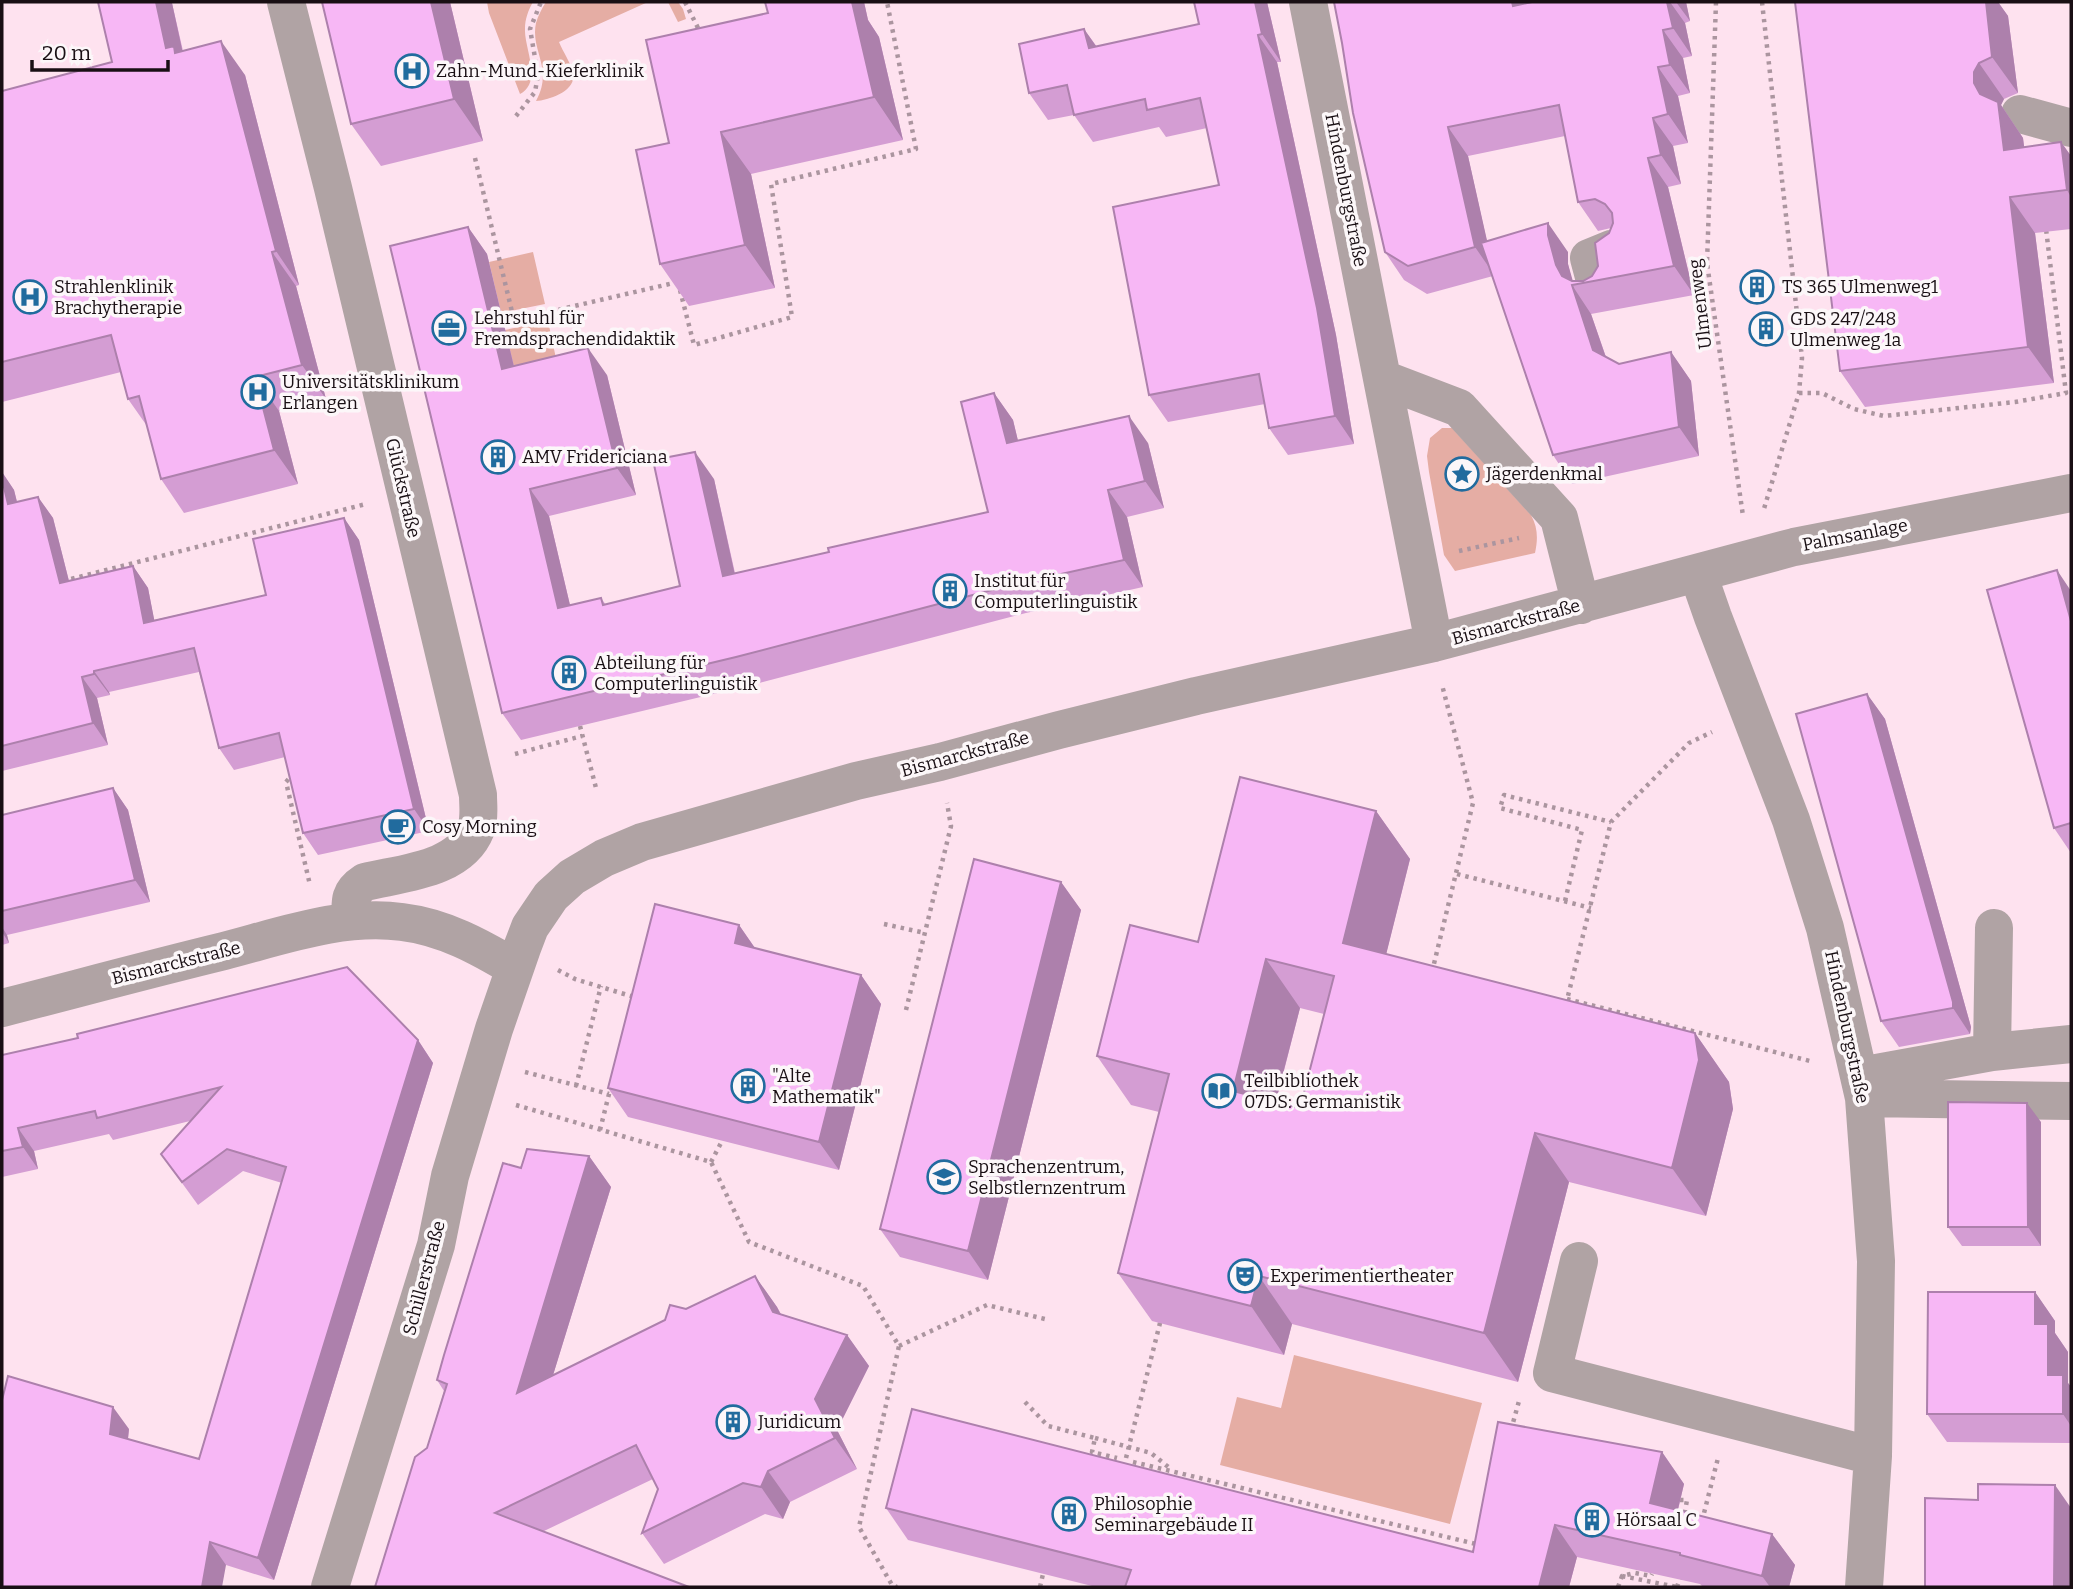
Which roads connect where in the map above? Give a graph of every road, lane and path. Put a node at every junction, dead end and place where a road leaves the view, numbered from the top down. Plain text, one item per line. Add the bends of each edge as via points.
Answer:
1 (286, 2) edge
2 (541, 2) edge
3 (685, 2) edge
4 (887, 2) edge
5 (1308, 2) edge
6 (1716, 2) edge
7 (1762, 2) edge
8 (704, 39) edge
9 (2020, 114) dead end
10 (516, 116) dead end
11 (2071, 128) edge
12 (475, 158) dead end
13 (2045, 220) edge
14 (1611, 249) edge
15 (1597, 288) edge
16 (1383, 379) junction
17 (1799, 393) junction
18 (2071, 493) edge
19 (405, 494) junction
20 (1559, 518) junction
21 (1749, 559) junction
22 (1418, 560) junction
23 (1698, 573) junction
24 (62, 582) edge
25 (1642, 589) joint
26 (1581, 605) junction
27 (1434, 643) junction
28 (1751, 715) junction
29 (580, 726) edge
30 (582, 736) junction
31 (515, 754) dead end
32 (940, 762) junction
33 (300, 766) edge
34 (596, 788) dead end
35 (1611, 822) junction
36 (1457, 874) junction
37 (1565, 901) junction
38 (1591, 908) junction
39 (335, 924) junction
40 (884, 924) dead end
41 (1994, 928) dead end
42 (925, 933) junction
43 (518, 958) junction
44 (1430, 980) edge
45 (601, 986) junction
46 (1567, 999) junction
47 (2, 1007) edge
48 (632, 1008) edge
49 (1565, 1008) edge
50 (906, 1010) dead end
51 (2071, 1044) edge
52 (1992, 1052) junction
53 (480, 1075) junction
54 (1861, 1081) junction
55 (612, 1082) edge
56 (576, 1086) junction
57 (609, 1094) junction
58 (2071, 1101) edge
59 (600, 1130) junction
60 (722, 1141) edge
61 (711, 1162) junction
62 (1579, 1261) dead end
63 (1164, 1310) edge
64 (1045, 1319) dead end
65 (899, 1346) junction
66 (1522, 1392) dead end
67 (1025, 1402) dead end
68 (1729, 1419) junction
69 (1510, 1430) edge
70 (1095, 1438) junction
71 (1129, 1447) junction
72 (1873, 1456) junction
73 (1117, 1458) edge
74 (1126, 1458) dead end
75 (1132, 1462) edge
76 (1175, 1473) junction
77 (1680, 1500) dead end
78 (1683, 1521) edge
79 (1701, 1525) edge
80 (1480, 1532) edge
81 (1476, 1545) junction
82 (1484, 1553) edge
83 (1685, 1566) edge
84 (1043, 1574) edge
85 (1652, 1574) edge
86 (1622, 1576) junction
87 (330, 1587) edge
88 (897, 1587) edge
89 (1040, 1587) edge
90 (1618, 1587) edge
91 (1677, 1587) edge
92 (1864, 1587) edge

1 - 19 street, Glückstraße
2 - 10 path via 530,29 538,75 535,92
3 - 8 path
4 - 12 path via 916,149 771,184 792,317 694,345 678,281 514,320
5 - 16 street, Hindenburgstraße
6 - 21 path, Ulmenweg via 1707,263
7 - 17 path via 1802,358
9 - 11 street
13 - 17 path via 2066,393 1884,416 1854,409 1822,393
14 - 15 street via 1589,258
16 - 20 street via 1459,408
16 - 22 street, Hindenburgstraße
17 - 21 path
18 - 21 street, Palmsanlage
19 - 24 path
19 - 39 street, Glückstraße via 473,769 478,795 476,829 463,849 440,863 365,882 355,889
20 - 22 path via 1534,534
20 - 26 street
21 - 23 street, Palmsanlage
22 - 27 street, Hindenburgstraße
23 - 25 street, Palmsanlage
23 - 28 street, Hindenburgstraße
25 - 26 street, Bismarckstraße
26 - 27 street, Bismarckstraße
27 - 32 street, Bismarckstraße via 1171,702
27 - 36 path via 1474,803
28 - 35 path via 1689,743
28 - 54 street, Hindenburgstraße via 1825,929
29 - 30 path
30 - 31 path
30 - 34 path
32 - 42 path via 951,826
32 - 43 street, Bismarckstraße via 642,842 604,858 551,896 530,928
33 - 39 path via 286,782
35 - 37 path via 1504,795 1500,808 1582,830
35 - 38 path
36 - 37 path
36 - 44 path
37 - 38 path
38 - 46 path
39 - 43 street, Bismarckstraße via 376,919 405,922
39 - 47 street, Bismarckstraße
40 - 42 path
41 - 52 street
42 - 50 path
43 - 45 path
43 - 53 street, Schillerstraße
45 - 48 path via 635,996
45 - 56 path
46 - 49 path
46 - 54 path via 1813,1061
51 - 52 street
52 - 54 street
53 - 56 path via 534,1075
53 - 59 path
53 - 87 street, Schillerstraße via 450,1176 436,1245
54 - 58 street
54 - 72 street, Hindenburgstraße via 1876,1261
55 - 57 path
56 - 57 path
57 - 59 path
59 - 61 path
60 - 61 path
61 - 65 path via 749,1242 863,1286
62 - 68 street via 1552,1373
63 - 71 path
64 - 65 path via 986,1305
65 - 88 path via 859,1527
66 - 69 path
67 - 70 path via 1048,1426
68 - 72 street
68 - 79 path
70 - 71 path
70 - 73 path via 1092,1452
71 - 74 path
71 - 76 path via 1151,1453
72 - 92 street, Hindenburgstraße
75 - 76 path
76 - 81 path
77 - 78 path via 1687,1500
80 - 81 path
81 - 82 path
83 - 91 path
84 - 89 path
85 - 86 path
86 - 90 path
86 - 91 path

